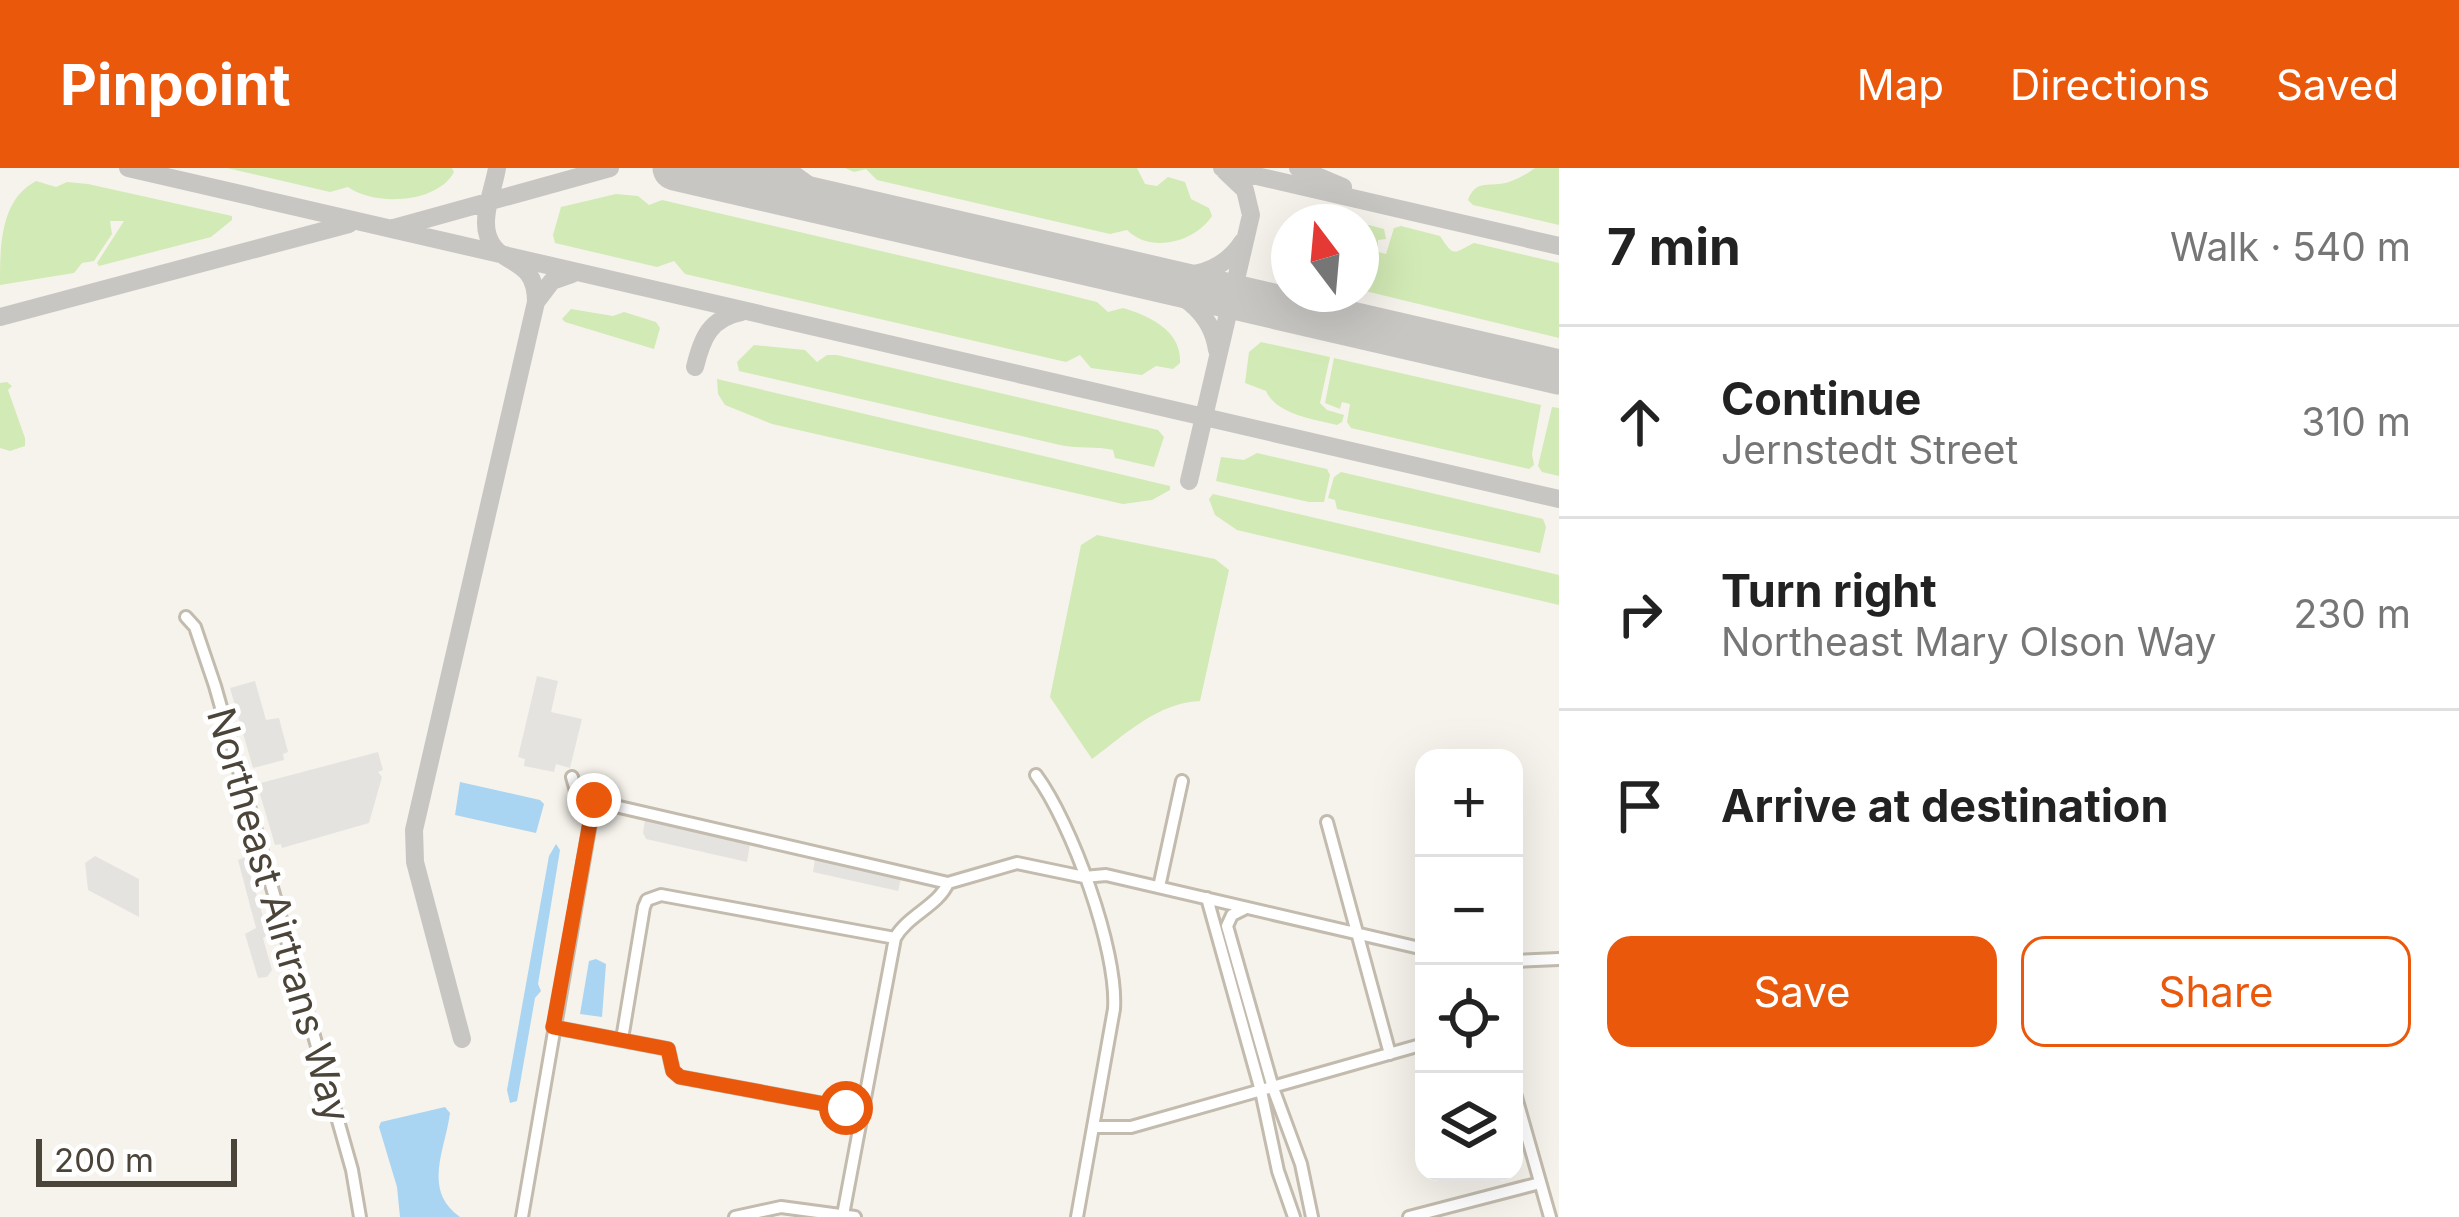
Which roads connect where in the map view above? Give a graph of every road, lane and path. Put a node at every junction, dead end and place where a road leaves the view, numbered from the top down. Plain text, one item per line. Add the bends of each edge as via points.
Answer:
1 (186, 617) dead end
2 (1036, 775) dead end
3 (572, 777) dead end
4 (1182, 781) dead end
5 (602, 803) dead end
6 (1327, 822) dead end
7 (1084, 877) junction
8 (948, 883) junction
9 (1159, 887) junction
10 (1213, 900) junction
11 (1247, 908) junction
12 (1227, 926) junction
13 (1354, 932) junction
14 (895, 938) junction
15 (1415, 947) edge
16 (1559, 959) edge
17 (1523, 961) edge
18 (553, 1027) junction
19 (622, 1039) junction
20 (1415, 1047) edge
21 (1390, 1054) junction
22 (1267, 1090) junction
23 (862, 1111) junction
24 (1523, 1122) edge
25 (1094, 1127) junction
26 (1540, 1183) junction
27 (849, 1216) edge
28 (360, 1217) edge
29 (521, 1217) edge
30 (735, 1217) edge
31 (1077, 1217) edge
32 (1294, 1217) edge
33 (1312, 1217) edge
34 (1409, 1217) edge
35 (1550, 1217) edge

1 - 28 street, Northeast Airtrans Way via 215,686
2 - 7 street via 1066,823
3 - 18 street via 576,791 594,800
4 - 9 street
5 - 8 street
6 - 13 street
7 - 8 street via 1018,863
7 - 9 street
7 - 25 street via 1115,997
8 - 14 street
9 - 10 street
10 - 11 street
10 - 12 street
10 - 22 street
11 - 12 street
11 - 13 street
12 - 22 street
13 - 15 street
13 - 21 street
14 - 19 street via 652,896
14 - 23 street
16 - 17 street
18 - 19 street
18 - 29 street
19 - 23 street via 668,1049 680,1077
20 - 21 street
21 - 22 street
22 - 25 street via 1131,1127
22 - 32 street via 1277,1171
22 - 33 street via 1298,1154
23 - 27 street
24 - 26 street
25 - 31 street
26 - 34 street
26 - 35 street
27 - 30 street via 781,1207

